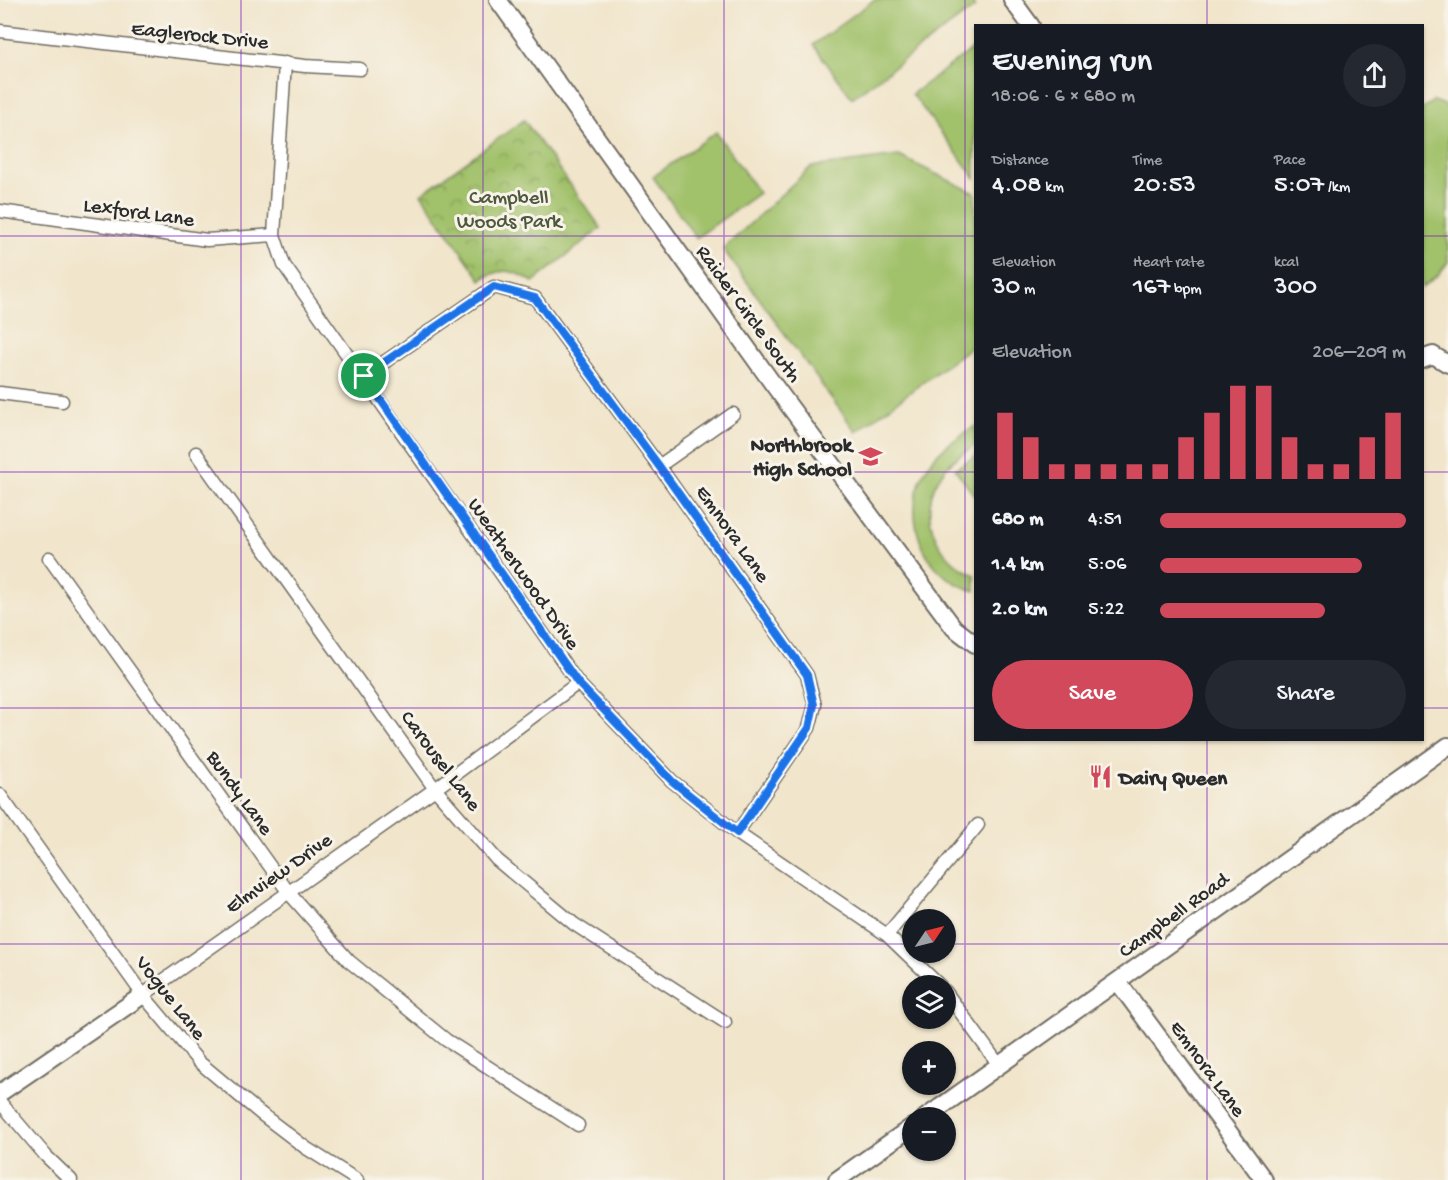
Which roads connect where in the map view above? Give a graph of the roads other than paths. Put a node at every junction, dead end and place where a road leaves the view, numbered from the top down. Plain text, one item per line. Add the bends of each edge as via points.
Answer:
1 (498, 0) edge
2 (1012, 0) edge
3 (1030, 24) edge
4 (0, 31) edge
5 (285, 63) junction
6 (360, 69) dead end
7 (0, 211) edge
8 (274, 235) junction
9 (1424, 358) edge
10 (1448, 364) edge
11 (364, 376) junction
12 (0, 393) edge
13 (62, 401) dead end
14 (733, 414) dead end
15 (196, 453) dead end
16 (659, 466) junction
17 (49, 558) dead end
18 (974, 643) edge
19 (578, 683) junction
20 (1448, 746) edge
21 (435, 789) junction
22 (0, 795) edge
23 (978, 825) dead end
24 (737, 833) junction
25 (289, 893) junction
26 (887, 935) junction
27 (929, 975) edge
28 (1118, 982) junction
29 (143, 995) junction
30 (956, 1006) edge
31 (725, 1022) dead end
32 (999, 1065) junction
33 (0, 1093) edge
34 (0, 1102) edge
35 (940, 1107) edge
36 (578, 1125) dead end
37 (902, 1134) edge
38 (70, 1180) edge
39 (357, 1180) edge
40 (837, 1180) edge
41 (1264, 1180) edge

1 - 18 street, Raider Circle South via 794,412 954,628
2 - 3 street
4 - 5 street, Eaglerock Drive
5 - 6 street, Eaglerock Drive
5 - 8 street, Weatherwood Drive
7 - 8 street, Lexford Lane via 207,240
8 - 11 street, Weatherwood Drive via 284,265
9 - 10 street via 1433,355
11 - 16 street, Emnora Lane via 494,287 535,298
11 - 19 street, Weatherwood Drive
12 - 13 street
14 - 16 street
15 - 21 street, Carousel Lane
16 - 24 street, Emnora Lane via 807,675 814,705 809,728
17 - 25 street, Bundy Lane
19 - 21 street, Elmview Drive
19 - 24 street, Weatherwood Drive via 672,781
20 - 28 street, Campbell Road
21 - 25 street, Elmview Drive
21 - 31 street, Carousel Lane via 496,860 574,924
22 - 29 street, Vogue Lane
23 - 26 street
24 - 26 street, Weatherwood Drive
25 - 29 street, Elmview Drive
25 - 36 street, Bundy Lane via 349,961 446,1040
26 - 27 street, Weatherwood Drive
28 - 32 street, Campbell Road
28 - 41 street, Emnora Lane
29 - 33 street, Elmview Drive
29 - 39 street, Vogue Lane via 199,1062 288,1134
30 - 32 street
32 - 35 street, Campbell Road
34 - 38 street
37 - 40 street

